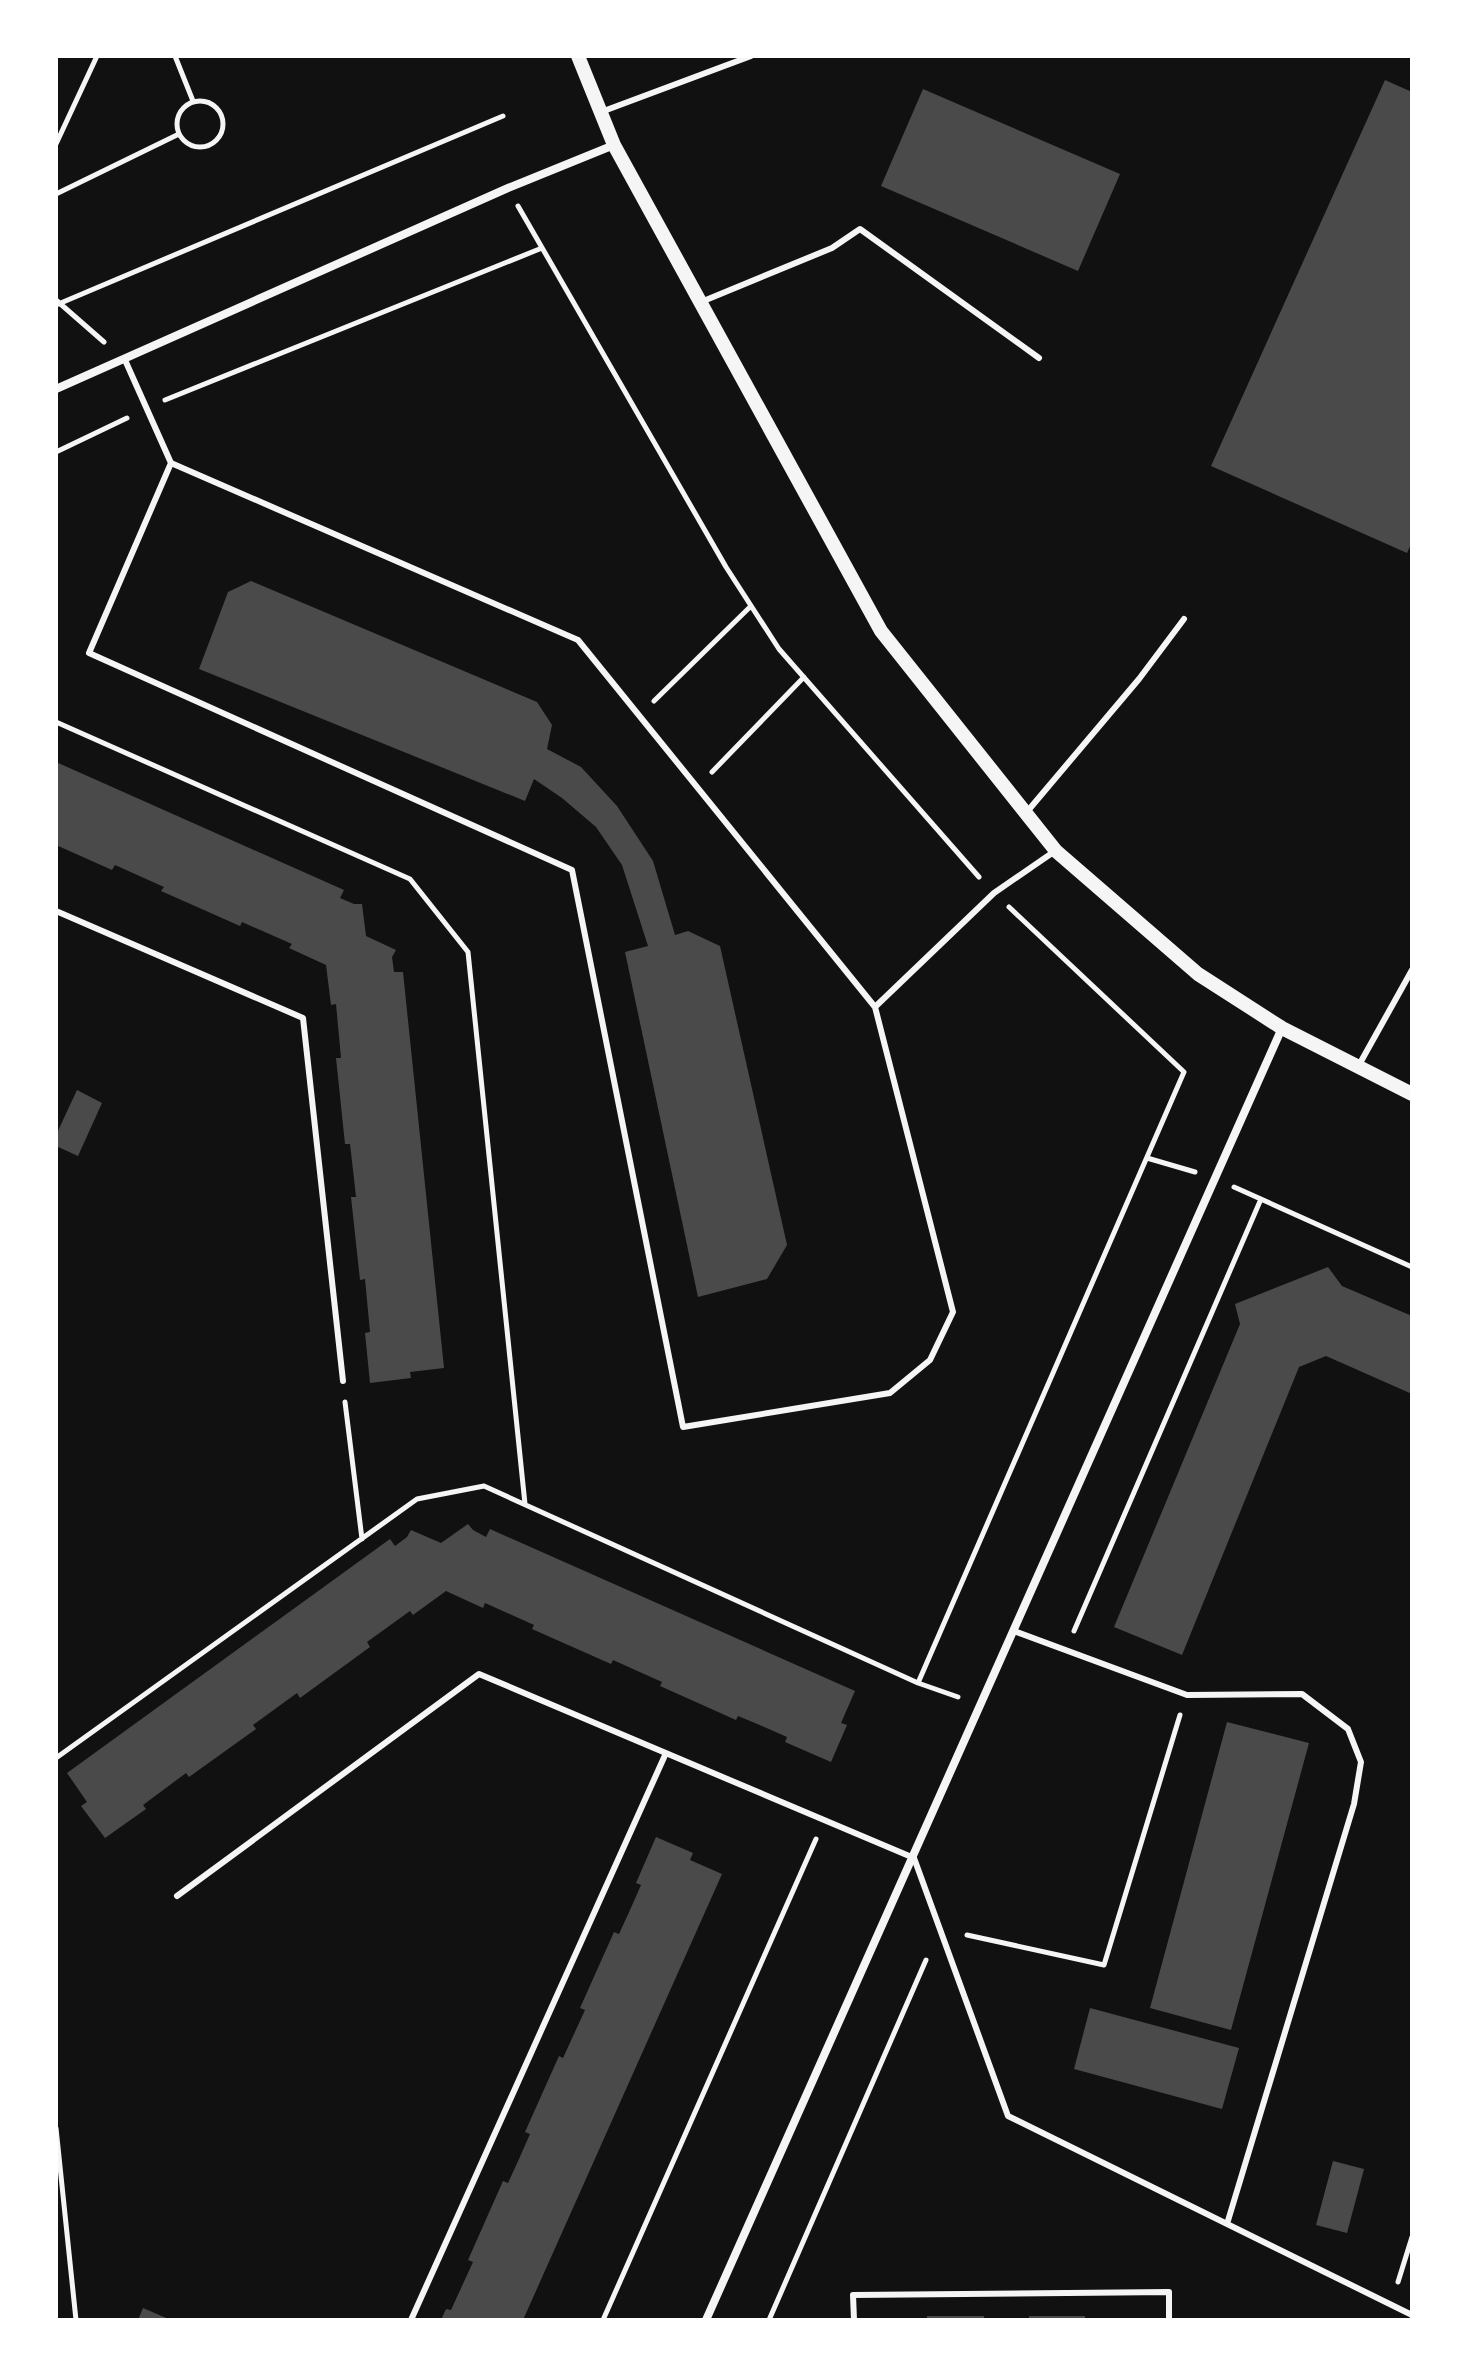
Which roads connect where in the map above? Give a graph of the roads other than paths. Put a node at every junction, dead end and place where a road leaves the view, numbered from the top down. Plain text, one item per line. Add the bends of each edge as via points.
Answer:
1 (578, 56) edge
2 (751, 56) edge
3 (601, 112) junction
4 (614, 145) junction
5 (701, 302) junction
6 (1039, 358) dead end
7 (125, 360) junction
8 (56, 389) edge
9 (171, 463) junction
10 (1184, 619) dead end
11 (1026, 813) junction
12 (1056, 851) junction
13 (56, 911) edge
14 (1412, 970) edge
15 (875, 1007) junction
16 (1282, 1028) junction
17 (1357, 1068) junction
18 (1412, 1094) edge
19 (343, 1381) road end
20 (1014, 1631) junction
21 (666, 1753) junction
22 (914, 1858) junction
23 (177, 1896) dead end
24 (1227, 2224) junction
25 (1412, 2315) edge
26 (411, 2320) edge
27 (706, 2320) edge
28 (854, 2320) edge
29 (1169, 2320) edge

1 - 3 street
2 - 3 lane
3 - 4 street
4 - 5 street
4 - 7 street
5 - 6 lane via 832,248 860,229
5 - 11 street via 881,631
7 - 8 street
7 - 9 lane
9 - 15 lane via 578,640
9 - 15 lane via 89,653 572,870 683,1427 890,1393 930,1360 953,1312
10 - 11 lane
11 - 12 street
12 - 15 lane via 994,893
12 - 16 street via 1198,974
13 - 19 lane via 303,1018
14 - 17 lane
16 - 17 street
16 - 20 street
17 - 18 street
20 - 22 street
20 - 24 lane via 1187,1695 1302,1694 1348,1729 1361,1762 1354,1804
21 - 22 lane
21 - 23 lane via 479,1674
21 - 26 lane
22 - 24 lane via 1008,2116
22 - 27 street
24 - 25 lane
28 - 29 lane via 853,2295 1169,2292

